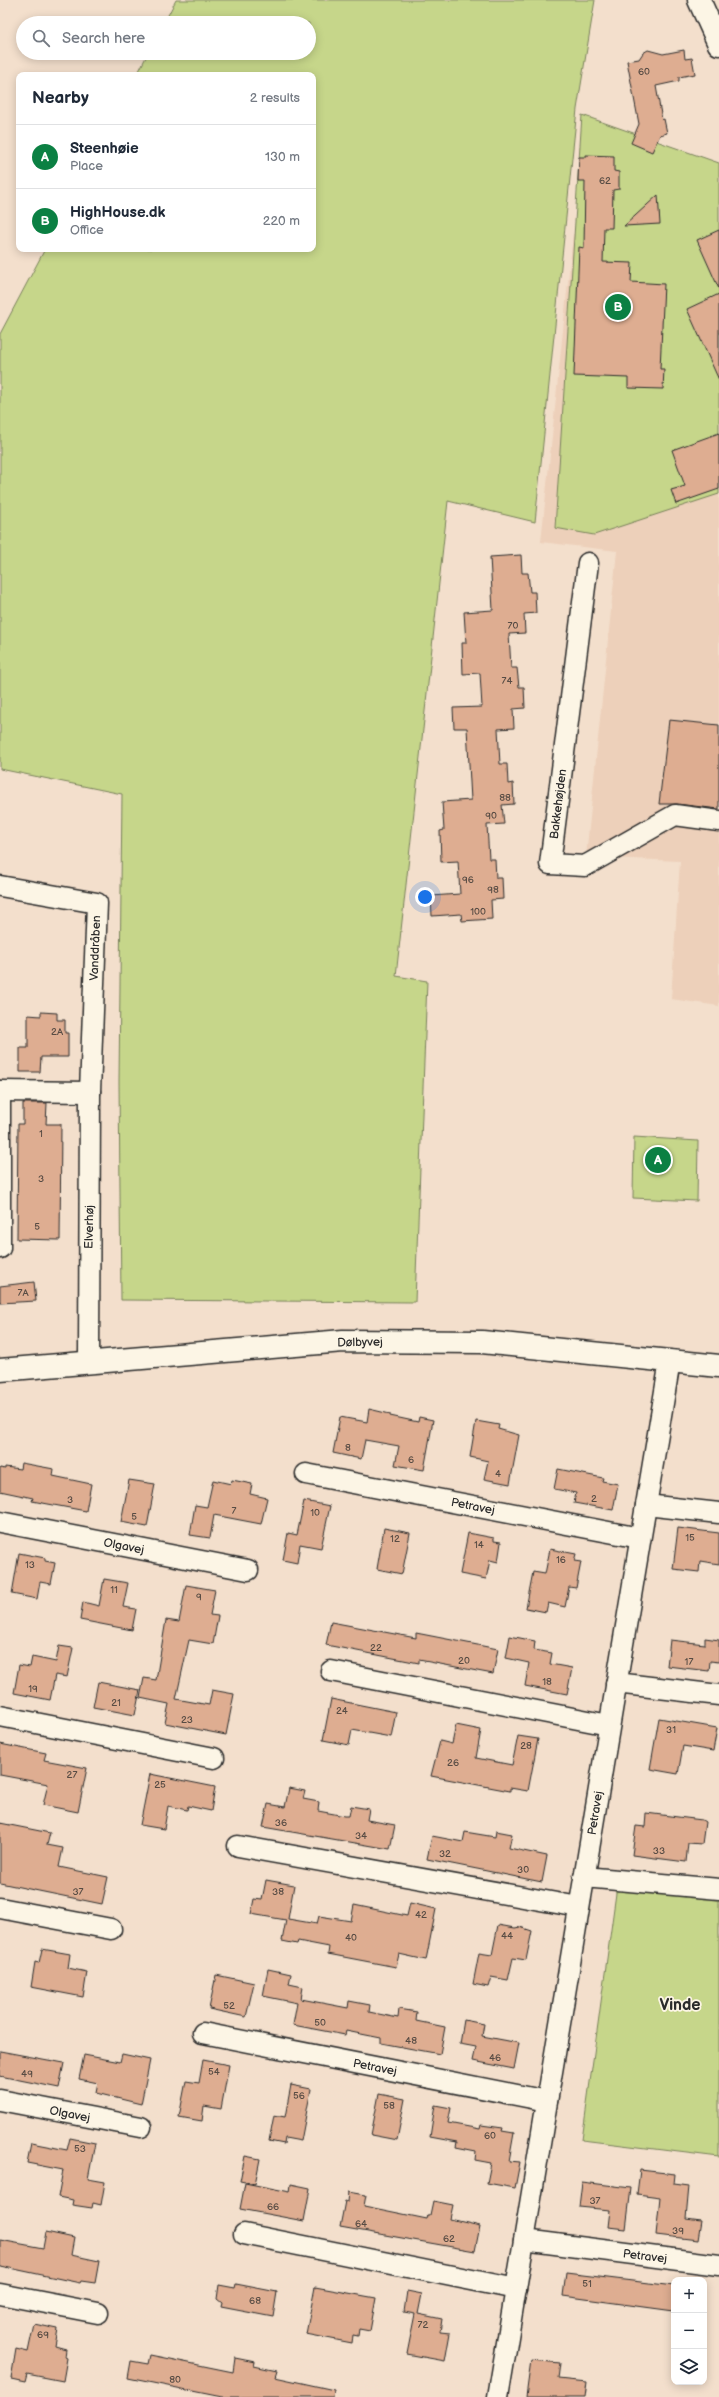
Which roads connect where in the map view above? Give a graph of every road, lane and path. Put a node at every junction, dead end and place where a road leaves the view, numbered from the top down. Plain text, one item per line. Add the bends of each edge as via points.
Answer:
1 (699, 0) edge
2 (719, 44) edge
3 (588, 563) dead end
4 (719, 821) edge
5 (0, 886) edge
6 (0, 1091) edge
7 (90, 1092) junction
8 (0, 1248) edge
9 (89, 1361) junction
10 (670, 1361) junction
11 (719, 1366) edge
12 (0, 1370) edge
13 (306, 1474) dead end
14 (646, 1505) junction
15 (719, 1513) edge
16 (0, 1522) edge
17 (640, 1538) junction
18 (248, 1570) dead end
19 (331, 1671) dead end
20 (616, 1683) junction
21 (719, 1695) edge
22 (0, 1716) edge
23 (609, 1725) junction
24 (214, 1758) dead end
25 (238, 1846) dead end
26 (584, 1877) junction
27 (719, 1890) edge
28 (579, 1907) junction
29 (0, 1908) edge
30 (111, 1929) dead end
31 (204, 2032) dead end
32 (0, 2100) edge
33 (547, 2101) junction
34 (140, 2127) dead end
35 (244, 2234) dead end
36 (524, 2240) junction
37 (719, 2265) edge
38 (516, 2289) junction
39 (0, 2294) edge
40 (98, 2313) dead end
41 (498, 2397) edge

1 - 2 street
3 - 4 street, Bakkehøjden via 550,864 585,866 675,815
5 - 7 street, Vanddråben via 97,903
6 - 7 street
6 - 8 street
7 - 9 street, Elverhøj
9 - 10 street, Dølbyvej via 343,1341 482,1342
9 - 12 street, Dølbyvej
10 - 11 street, Dølbyvej
10 - 14 street, Petravej
13 - 17 street, Petravej
14 - 15 street
14 - 17 street, Petravej
16 - 18 street, Olgavej
17 - 20 street, Petravej
19 - 23 street
20 - 21 street
20 - 23 street, Petravej
22 - 24 street
23 - 26 street, Petravej
25 - 28 street
26 - 27 street
26 - 28 street, Petravej
28 - 33 street, Petravej
29 - 30 street
31 - 33 street, Petravej
32 - 34 street, Olgavej
33 - 36 street, Petravej
35 - 38 street
36 - 37 street, Petravej
36 - 38 street, Petravej
38 - 41 street, Petravej
39 - 40 street

